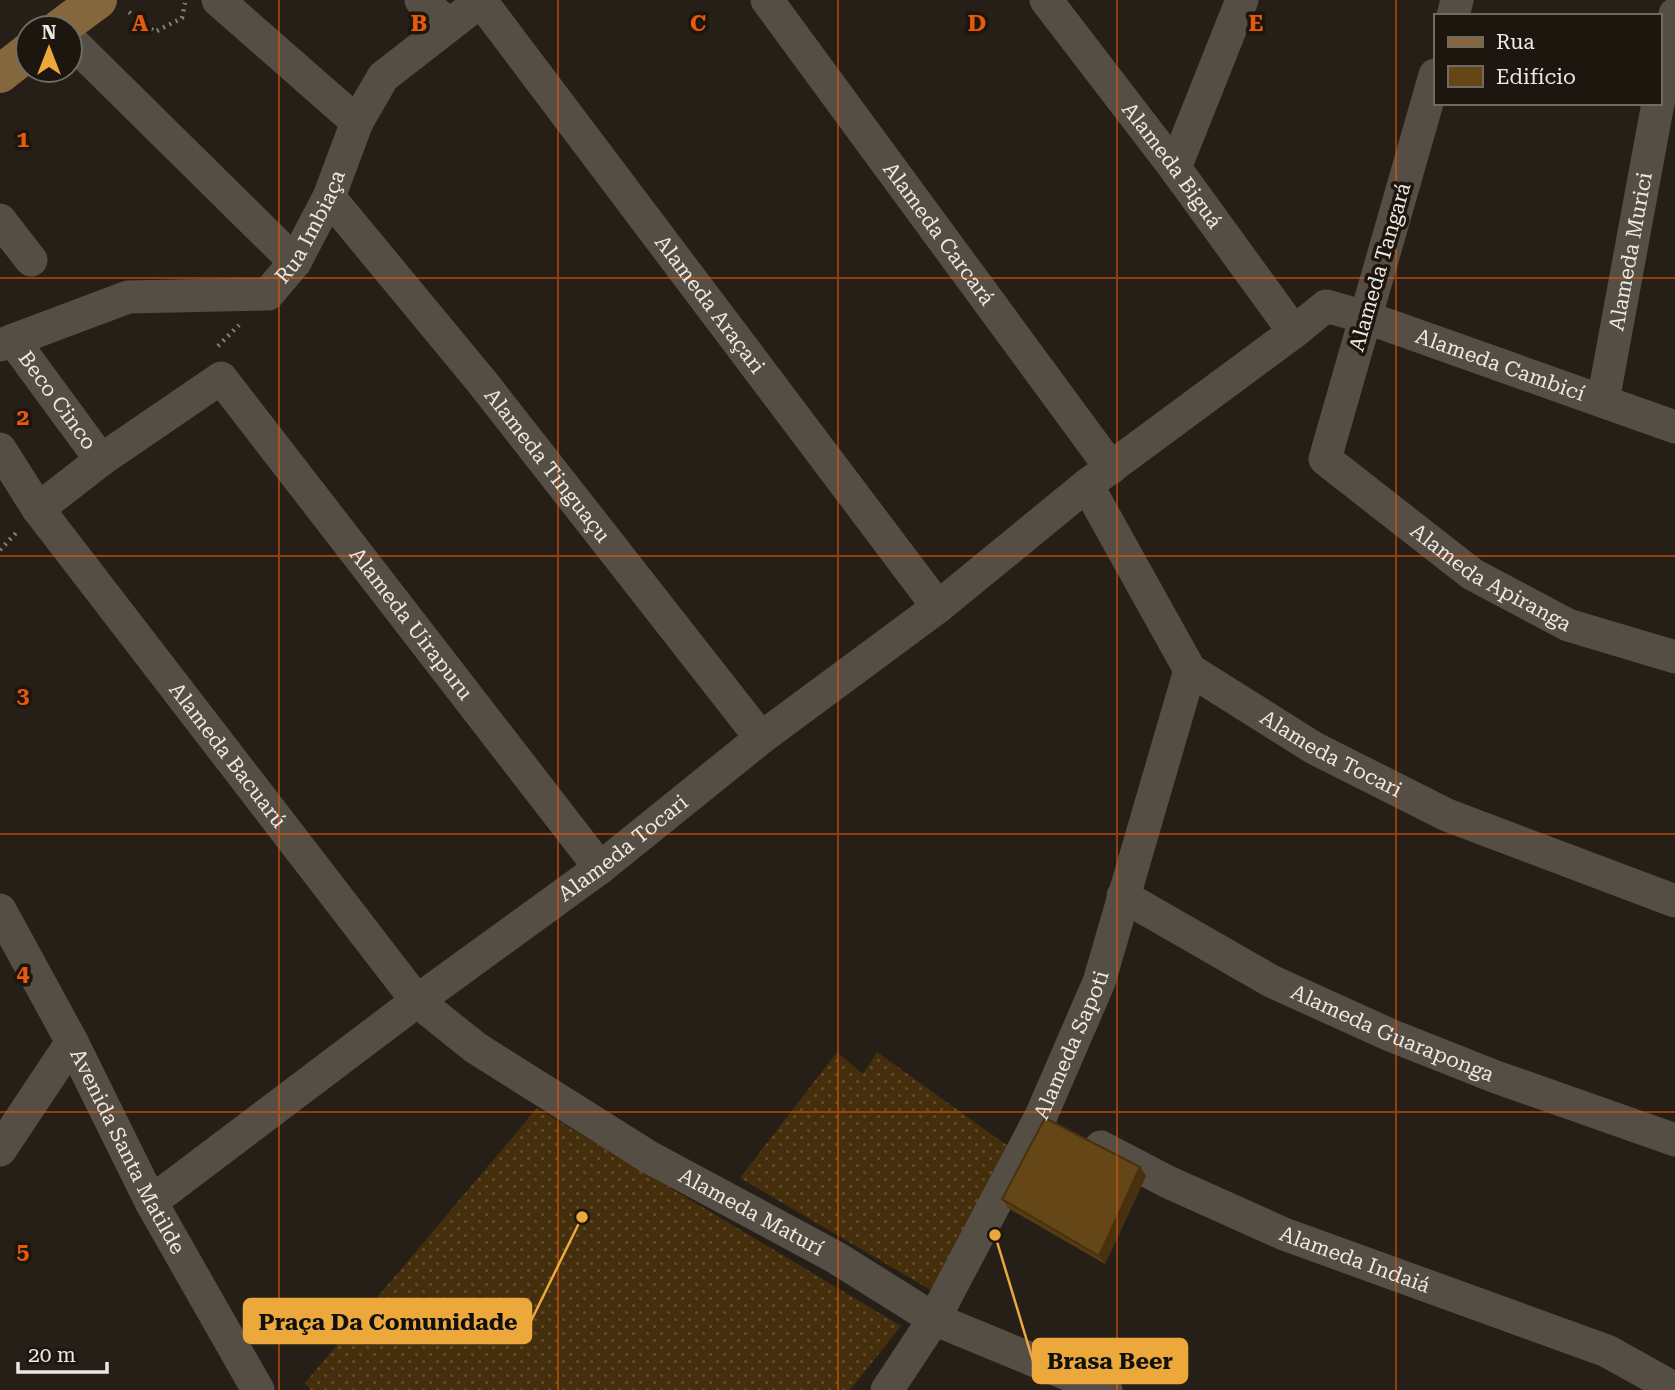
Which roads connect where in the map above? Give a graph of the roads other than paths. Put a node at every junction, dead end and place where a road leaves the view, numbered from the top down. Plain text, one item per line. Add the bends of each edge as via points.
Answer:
1 (218, 0) edge
2 (421, 0) edge
3 (481, 0) edge
4 (767, 0) edge
5 (1046, 0) edge
6 (1242, 0) edge
7 (111, 3) edge
8 (1675, 14) edge
9 (84, 16) edge
10 (449, 25) junction
11 (84, 54) edge
12 (14, 63) edge
13 (0, 74) edge
14 (1434, 78) edge
15 (1661, 90) edge
16 (1658, 105) edge
17 (357, 122) junction
18 (1175, 168) junction
19 (328, 197) junction
20 (0, 220) edge
21 (31, 260) dead end
22 (295, 262) junction
23 (1326, 306) joint
24 (1365, 317) junction
25 (1294, 332) junction
26 (7, 342) edge
27 (1603, 401) junction
28 (1675, 427) edge
29 (0, 449) edge
30 (1325, 459) joint
31 (101, 460) junction
32 (1099, 477) junction
33 (38, 509) junction
34 (938, 607) junction
35 (1675, 657) edge
36 (1190, 670) junction
37 (761, 738) junction
38 (600, 868) junction
39 (1123, 896) junction
40 (1675, 901) edge
41 (0, 910) edge
42 (417, 1001) junction
43 (72, 1042) junction
44 (1060, 1126) junction
45 (1675, 1140) edge
46 (0, 1150) edge
47 (151, 1202) junction
48 (934, 1318) junction
49 (1675, 1389) edge
50 (258, 1390) edge
51 (887, 1390) edge
52 (1106, 1390) edge

1 - 17 street
2 - 10 street
3 - 10 street, Rua Imbiaça
3 - 34 street, Alameda Araçari
4 - 32 street, Alameda Carcará
5 - 18 street, Alameda Biguá
6 - 18 street
7 - 9 main road
8 - 15 street, Alameda Murici
10 - 17 street, Rua Imbiaça via 383,77
11 - 22 street
12 - 13 main road
14 - 24 street, Alameda Tangará
16 - 27 street, Alameda Murici
17 - 19 street, Rua Imbiaça
18 - 25 street, Alameda Biguá
19 - 22 street, Rua Imbiaça
19 - 37 street, Alameda Tinguaçu via 482,382
20 - 21 street
22 - 26 street, Rua Imbiaça via 268,294 128,297
23 - 24 street, Alameda Cambicí
23 - 25 street, Alameda Tocari
24 - 27 street, Alameda Cambicí
24 - 30 street, Alameda Tangará
25 - 32 street, Alameda Tocari
26 - 31 street, Beco Cinco
27 - 28 street, Alameda Cambicí
29 - 33 street, Alameda Bacuarú
30 - 35 street, Alameda Apiranga via 1472,575 1568,625
31 - 33 street
31 - 38 street, Alameda Uirapuru via 221,378
32 - 34 street, Alameda Tocari
32 - 36 street, Alameda Tocari
33 - 42 street, Alameda Bacuarú
34 - 37 street, Alameda Tocari
36 - 39 street, Alameda Sapoti
36 - 40 street, Alameda Tocari via 1314,748 1447,815
37 - 38 street, Alameda Tocari
38 - 42 street, Alameda Tocari
39 - 44 street, Alameda Sapoti
39 - 45 street, Alameda Guaraponga via 1271,981 1390,1035
41 - 43 street, Avenida Santa Matilde
42 - 47 street, Alameda Tocari
42 - 48 street, Alameda Maturí via 476,1048 649,1157 835,1257
43 - 46 street
43 - 47 street, Avenida Santa Matilde
44 - 48 street, Alameda Sapoti
44 - 49 street, Alameda Indaiá via 1168,1182 1284,1234 1606,1351
47 - 50 street, Avenida Santa Matilde
48 - 51 street, Alameda Sapoti
48 - 52 street, Alameda Maturí

